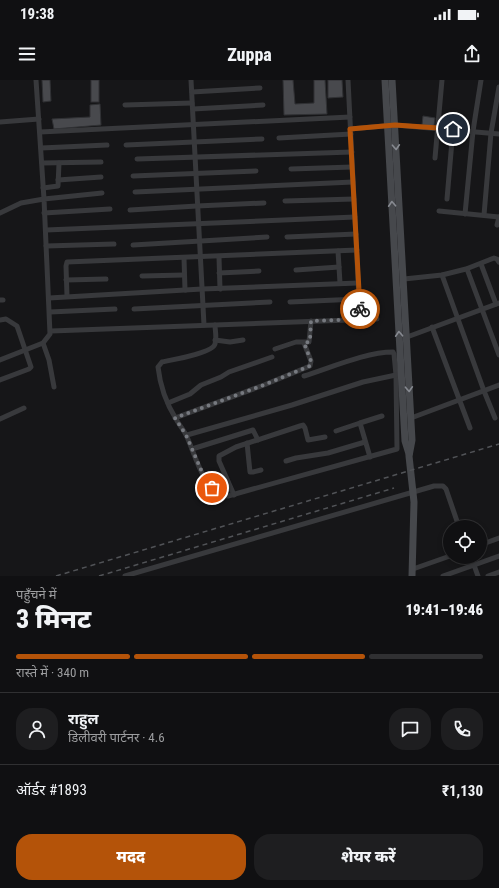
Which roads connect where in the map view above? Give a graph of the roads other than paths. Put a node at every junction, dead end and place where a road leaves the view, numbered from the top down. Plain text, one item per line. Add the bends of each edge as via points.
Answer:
1 (36, 80) edge
2 (191, 80) edge
3 (348, 80) edge
4 (385, 80) edge
5 (392, 80) edge
6 (442, 80) edge
7 (481, 80) edge
8 (499, 87) edge
9 (260, 88) dead end
10 (192, 92) junction
11 (125, 105) dead end
12 (263, 105) dead end
13 (193, 106) junction
14 (350, 118) junction
15 (39, 119) junction
16 (0, 122) edge
17 (194, 125) junction
18 (391, 126) junction
19 (438, 128) junction
20 (453, 129) junction
21 (473, 131) junction
22 (40, 132) junction
23 (350, 132) junction
24 (491, 133) junction
25 (499, 134) edge
26 (279, 138) dead end
27 (262, 139) dead end
28 (194, 142) junction
29 (107, 145) dead end
30 (126, 145) dead end
31 (41, 148) junction
32 (352, 152) junction
33 (195, 157) junction
34 (435, 158) dead end
35 (137, 159) dead end
36 (101, 162) dead end
37 (42, 163) junction
38 (59, 163) junction
39 (352, 167) junction
40 (291, 169) dead end
41 (256, 171) dead end
42 (196, 174) junction
43 (133, 176) dead end
44 (101, 177) dead end
45 (58, 180) junction
46 (353, 182) junction
47 (43, 188) junction
48 (196, 188) junction
49 (135, 192) dead end
50 (102, 193) dead end
51 (44, 199) junction
52 (354, 199) junction
53 (447, 199) dead end
54 (285, 201) dead end
55 (264, 204) dead end
56 (197, 206) junction
57 (110, 209) dead end
58 (130, 210) dead end
59 (439, 211) dead end
60 (0, 213) edge
61 (44, 213) junction
62 (465, 214) junction
63 (484, 215) junction
64 (499, 217) edge
65 (355, 218) junction
66 (198, 224) junction
67 (497, 224) dead end
68 (46, 230) junction
69 (356, 234) junction
70 (287, 236) dead end
71 (267, 237) dead end
72 (199, 242) junction
73 (114, 244) dead end
74 (133, 245) dead end
75 (46, 246) junction
76 (357, 250) junction
77 (338, 251) junction
78 (219, 257) junction
79 (184, 258) junction
80 (200, 258) junction
81 (499, 262) edge
82 (481, 264) junction
83 (339, 268) junction
84 (466, 269) junction
85 (296, 270) dead end
86 (259, 271) dead end
87 (219, 273) junction
88 (184, 275) junction
89 (442, 275) junction
90 (142, 276) dead end
91 (106, 279) dead end
92 (66, 280) junction
93 (404, 280) junction
94 (340, 283) junction
95 (358, 283) junction
96 (202, 289) junction
97 (220, 289) junction
98 (185, 290) junction
99 (67, 296) junction
100 (49, 298) junction
101 (359, 299) junction
102 (270, 302) dead end
103 (290, 302) dead end
104 (498, 303) edge
105 (203, 305) junction
106 (115, 309) dead end
107 (134, 309) dead end
108 (482, 309) junction
109 (50, 312) junction
110 (457, 318) junction
111 (360, 319) junction
112 (377, 319) dead end
113 (0, 320) edge
114 (311, 321) junction
115 (204, 325) junction
116 (215, 325) junction
117 (432, 328) junction
118 (51, 331) junction
119 (407, 337) junction
120 (215, 340) junction
121 (243, 340) dead end
122 (43, 343) junction
123 (304, 343) junction
124 (275, 349) dead end
125 (26, 351) junction
126 (499, 355) edge
127 (272, 357) dead end
128 (0, 360) edge
129 (396, 375) junction
130 (304, 376) dead end
131 (0, 380) edge
132 (499, 385) edge
133 (54, 387) dead end
134 (484, 391) junction
135 (459, 400) junction
136 (168, 403) junction
137 (24, 408) dead end
138 (382, 416) dead end
139 (175, 418) junction
140 (411, 418) junction
141 (495, 418) dead end
142 (0, 419) edge
143 (360, 423) junction
144 (470, 428) dead end
145 (336, 431) dead end
146 (186, 435) junction
147 (325, 437) dead end
148 (258, 440) junction
149 (365, 442) junction
150 (247, 443) junction
151 (192, 449) junction
152 (409, 456) junction
153 (370, 457) junction
154 (286, 461) dead end
155 (261, 470) dead end
156 (413, 491) junction
157 (234, 495) junction
158 (457, 520) edge
159 (499, 538) edge
160 (487, 542) edge
161 (499, 556) edge
162 (443, 559) edge
163 (474, 565) junction
164 (412, 572) edge
165 (499, 572) edge
166 (126, 576) edge
167 (443, 576) edge
168 (478, 576) edge
169 (488, 576) edge

1 - 15 street
2 - 10 street
3 - 14 street
4 - 18 street
5 - 18 street
6 - 19 street
7 - 21 street
8 - 24 street
9 - 10 street
10 - 13 street
11 - 13 street
12 - 13 street
13 - 17 street
14 - 17 street
14 - 23 street
15 - 16 street
15 - 22 street
17 - 22 street
17 - 28 street
18 - 19 street
18 - 23 street
18 -> 93 street
152 -> 18 street via 404,441
19 - 20 street
19 - 34 street
20 - 21 street
20 - 53 street
21 - 24 street
21 - 62 street
22 - 31 street
23 - 26 street
23 - 32 street
24 - 25 street
24 - 63 street
27 - 28 street
28 - 30 street
28 - 33 street
29 - 31 street
31 - 37 street
32 - 33 street
32 - 39 street
33 - 35 street
33 - 42 street
36 - 38 street
37 - 38 street
37 - 47 street
38 - 45 street
39 - 40 street
39 - 46 street
41 - 42 street
42 - 43 street
42 - 48 street
44 - 45 street
45 - 47 street via 57,187
46 - 48 street
46 - 52 street
47 - 51 street
48 - 49 street
48 - 56 street
50 - 51 street
51 - 60 street via 21,203
51 - 61 street
52 - 54 street
52 - 65 street
55 - 56 street
56 - 58 street
56 - 66 street
57 - 61 street
59 - 62 street
61 - 68 street
62 - 63 street
63 - 64 street
64 - 67 street
65 - 66 street
65 - 69 street
66 - 68 street
66 - 72 street
68 - 75 street
69 - 70 street
69 - 76 street
71 - 72 street
72 - 74 street
72 - 80 street
73 - 75 street
75 - 100 street
76 - 77 street
76 - 95 street
77 - 78 street
77 - 83 street
78 - 80 street
78 - 87 street
79 - 80 street
79 - 88 street
79 - 92 street via 67,262
80 - 96 street
81 - 82 street via 496,258
82 - 84 street
82 - 104 street
83 - 85 street
83 - 94 street
84 - 89 street
84 - 108 street
86 - 87 street
87 - 97 street
88 - 90 street
88 - 98 street
89 - 93 street
89 - 110 street
91 - 92 street
92 - 99 street
93 - 119 street
94 - 95 street
94 - 97 street
95 - 101 street
96 - 97 street
96 - 98 street
96 - 105 street
98 - 99 street
99 - 100 street
100 - 109 street
101 - 103 street
101 - 111 street
102 - 105 street
104 - 108 street
105 - 107 street
105 - 115 street
106 - 109 street
108 - 110 street
108 - 126 street
109 - 118 street
110 - 117 street
110 - 134 street
111 - 112 street
111 - 114 street
113 - 125 street via 17,326
114 - 116 street
114 - 123 street via 310,340
115 - 116 street
115 - 118 street
116 - 120 street
117 - 119 street
117 - 135 street
118 - 122 street
119 -> 140 street
120 - 121 street
120 - 136 street via 215,346 209,349 159,364 161,384
122 - 125 street
122 - 133 street
123 - 124 street via 296,342
123 - 139 street via 311,361 310,366
125 - 128 street
125 - 131 street via 30,368
127 - 136 street via 229,372
129 - 130 street via 394,354 391,352
129 - 146 street via 363,382
129 - 153 street via 397,449
132 - 134 street
134 - 135 street
134 - 141 street
135 - 140 street
135 - 144 street
136 - 139 street
137 - 142 street
138 - 143 street
139 - 146 street
140 - 152 street via 412,440
143 - 145 street
143 - 149 street
146 - 151 street
147 - 148 street via 308,440 305,428 300,426
148 - 150 street
148 - 151 street via 253,430
149 - 153 street
149 - 154 street via 328,453
150 - 155 street via 250,472
150 - 157 street via 218,458
151 - 157 street via 212,488 223,496
152 - 156 street
153 - 157 street
156 - 158 street via 443,486
156 - 164 street
156 - 166 street
159 - 160 street
161 - 163 street
162 - 164 street
163 - 167 street
163 - 168 street
165 - 169 street

